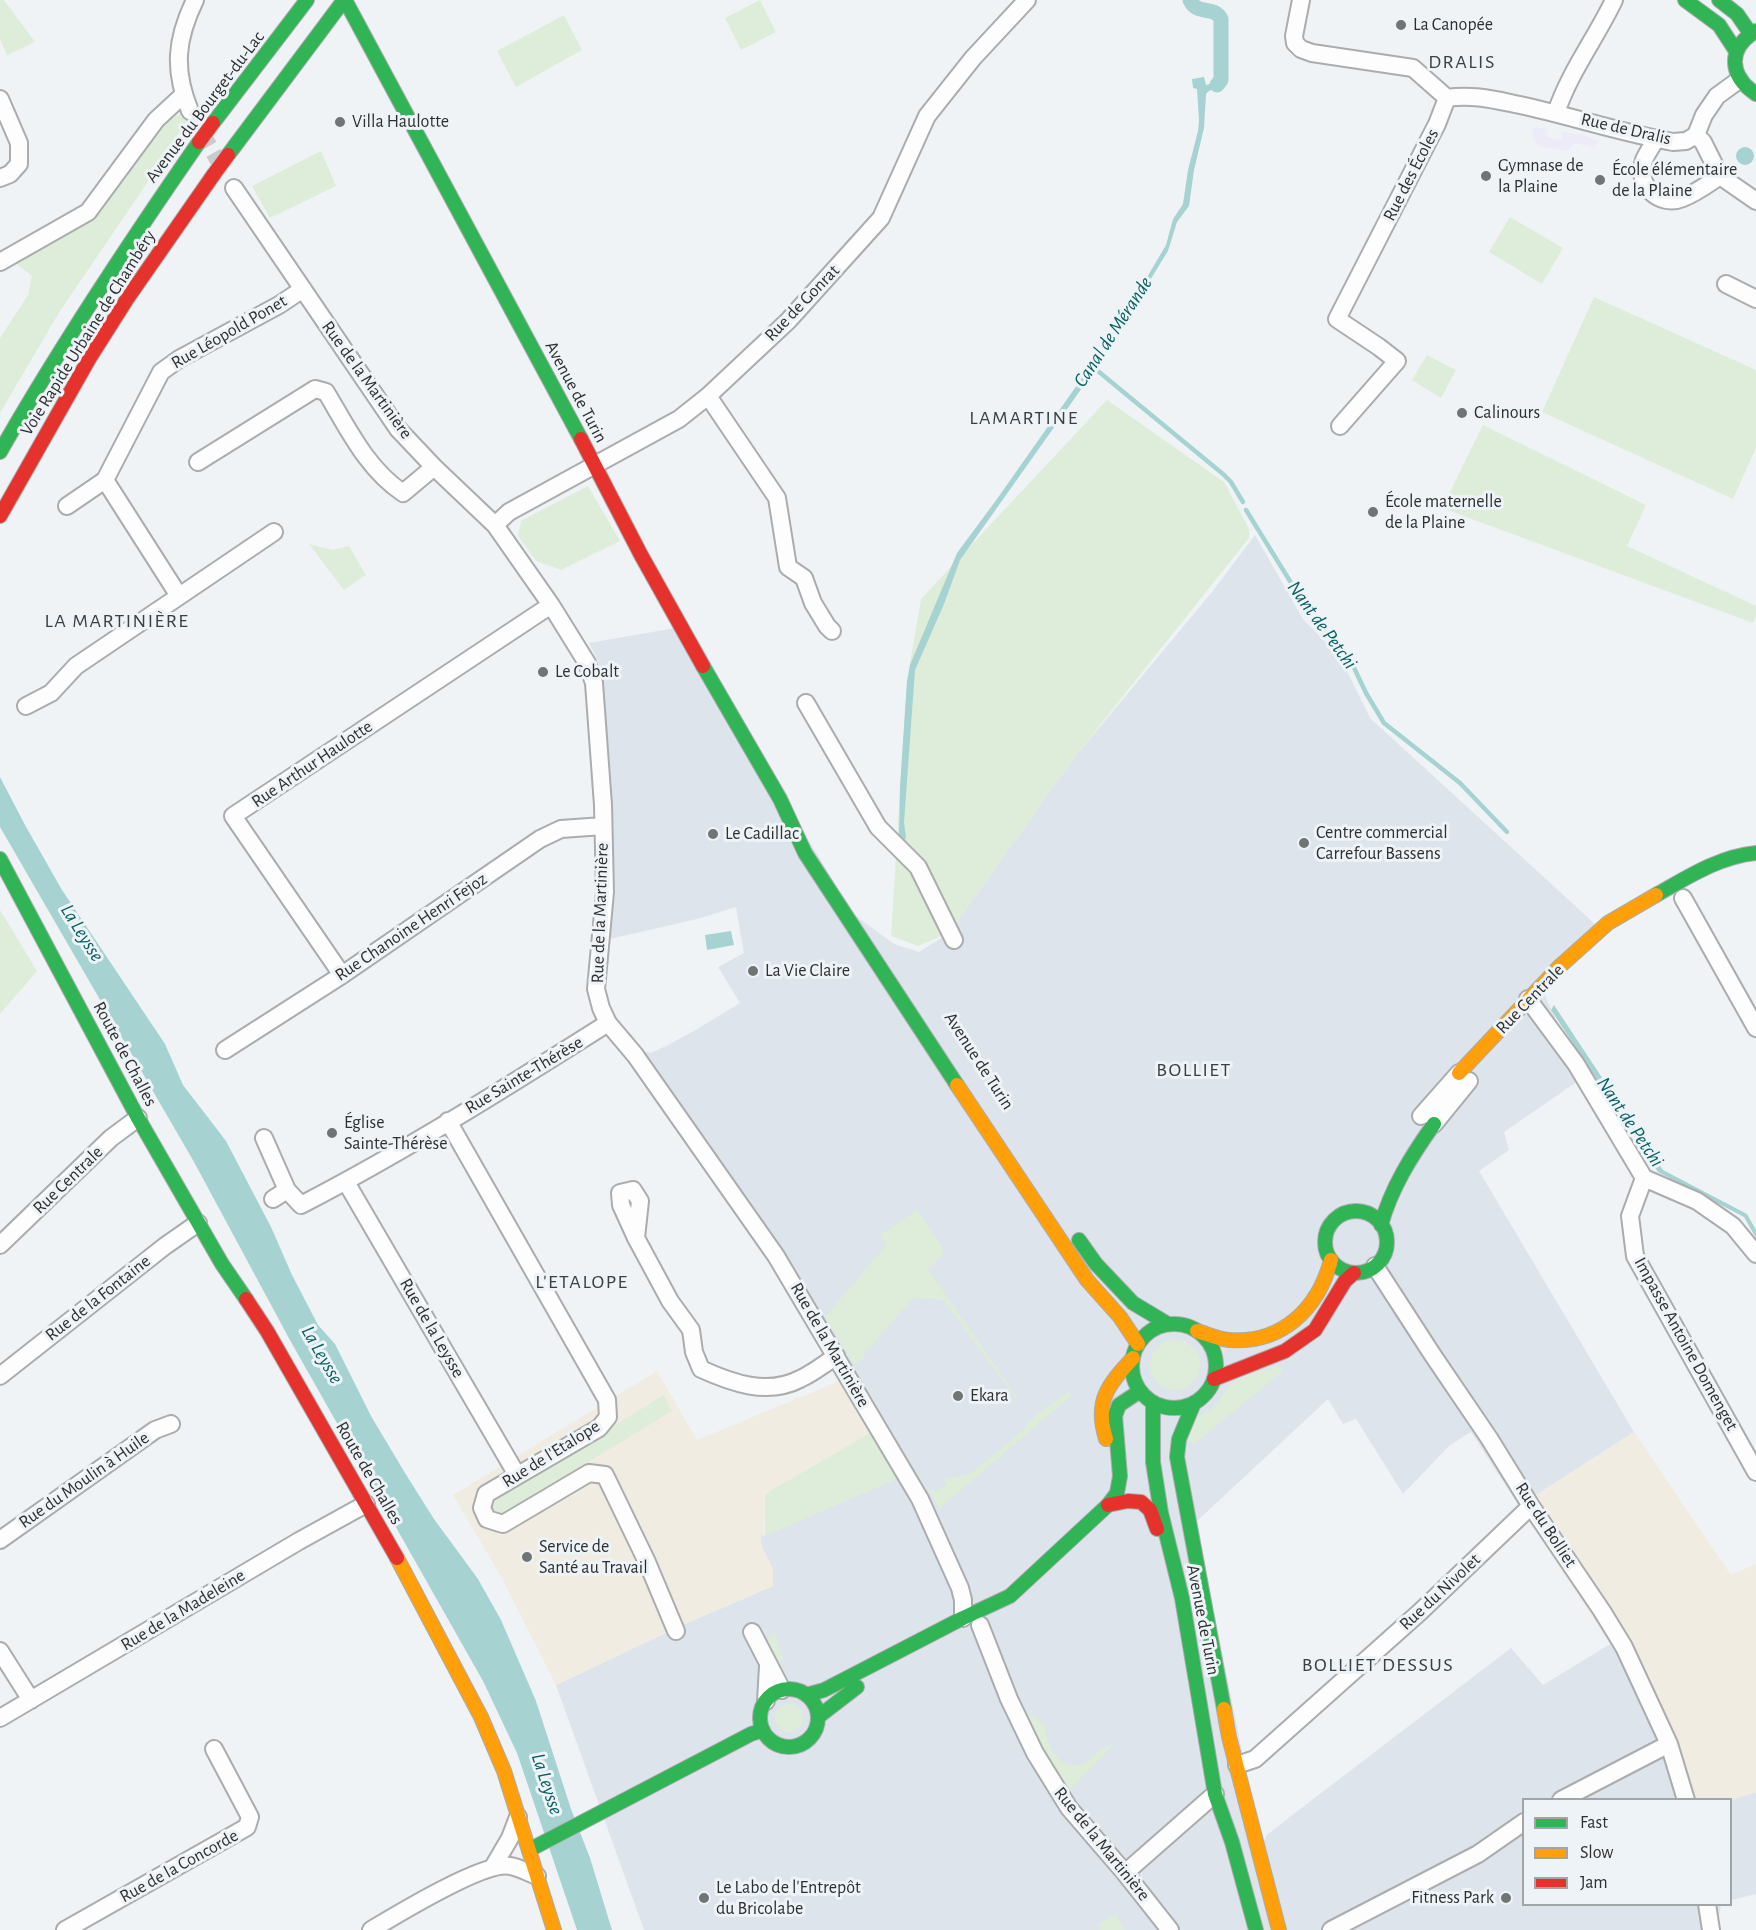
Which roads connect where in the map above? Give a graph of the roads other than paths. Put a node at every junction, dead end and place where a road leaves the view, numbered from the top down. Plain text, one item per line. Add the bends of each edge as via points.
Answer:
1 (195, 0) edge
2 (306, 0) edge
3 (344, 0) edge
4 (1027, 0) edge
5 (1301, 0) edge
6 (1614, 0) edge
7 (1684, 0) edge
8 (1719, 0) edge
9 (1753, 32) edge
10 (1736, 51) junction
11 (1739, 80) junction
12 (1756, 94) edge
13 (1447, 98) junction
14 (0, 99) edge
15 (1556, 112) junction
16 (1696, 135) junction
17 (1656, 139) junction
18 (1720, 176) junction
19 (0, 178) edge
20 (234, 188) dead end
21 (1756, 201) edge
22 (133, 235) joint
23 (0, 262) edge
24 (1726, 284) dead end
25 (303, 289) junction
26 (1756, 299) edge
27 (708, 396) junction
28 (1340, 426) dead end
29 (0, 452) edge
30 (198, 462) dead end
31 (594, 466) junction
32 (434, 467) junction
33 (105, 480) junction
34 (67, 506) dead end
35 (0, 516) edge
36 (495, 525) junction
37 (274, 532) dead end
38 (179, 596) junction
39 (551, 605) junction
40 (832, 631) dead end
41 (806, 703) dead end
42 (26, 706) dead end
43 (780, 799) junction
44 (603, 826) junction
45 (0, 859) edge
46 (1756, 863) edge
47 (1721, 877) dead end
48 (0, 878) edge
49 (1688, 895) joint
50 (1667, 905) dead end
51 (954, 940) dead end
52 (1592, 956) dead end
53 (54, 961) junction
54 (878, 965) junction
55 (342, 975) junction
56 (914, 996) junction
57 (1532, 1004) junction
58 (608, 1023) junction
59 (1756, 1028) edge
60 (225, 1050) dead end
61 (1464, 1077) joint
62 (138, 1118) junction
63 (448, 1120) junction
64 (1423, 1121) joint
65 (264, 1138) dead end
66 (1028, 1166) dead end
67 (1644, 1178) junction
68 (346, 1182) junction
69 (1372, 1201) dead end
70 (1360, 1212) junction
71 (198, 1223) junction
72 (1381, 1226) junction
73 (1071, 1229) dead end
74 (636, 1238) dead end
75 (0, 1245) edge
76 (1756, 1254) edge
77 (1331, 1260) junction
78 (1375, 1266) junction
79 (1354, 1273) junction
80 (1168, 1324) junction
81 (1197, 1331) junction
82 (1138, 1344) junction
83 (836, 1356) junction
84 (1133, 1358) junction
85 (0, 1376) edge
86 (1214, 1379) junction
87 (1140, 1391) junction
88 (1153, 1403) junction
89 (1194, 1403) junction
90 (171, 1424) dead end
91 (1118, 1459) junction
92 (1756, 1472) edge
93 (517, 1475) junction
94 (366, 1504) junction
95 (1108, 1505) junction
96 (1531, 1506) junction
97 (0, 1540) edge
98 (1010, 1596) junction
99 (1182, 1598) junction
100 (963, 1618) junction
101 (980, 1625) junction
102 (676, 1631) dead end
103 (752, 1632) dead end
104 (955, 1635) junction
105 (0, 1651) edge
106 (768, 1666) junction
107 (782, 1690) junction
108 (806, 1695) junction
109 (31, 1700) junction
110 (766, 1701) junction
111 (818, 1716) junction
112 (0, 1718) edge
113 (763, 1730) junction
114 (1669, 1744) junction
115 (214, 1749) dead end
116 (1237, 1766) junction
117 (1215, 1794) junction
118 (1565, 1798) edge
119 (1685, 1798) edge
120 (519, 1815) junction
121 (1522, 1823) edge
122 (529, 1850) junction
123 (493, 1867) junction
124 (1125, 1873) junction
125 (537, 1876) junction
126 (1707, 1906) edge
127 (1338, 1928) edge
128 (65, 1930) edge
129 (371, 1930) edge
130 (554, 1930) edge
131 (1170, 1930) edge
132 (1256, 1930) edge
133 (1279, 1930) edge
134 (1711, 1930) edge

1 - 23 street via 178,47 180,82 187,103 156,120 88,212
2 - 22 main road, Avenue du Bourget-du-Lac, bridge
3 - 31 main road, Avenue de Turin
3 - 35 main road, Voie Rapide Urbaine de Chambéry, bridge via 133,290 88,359
4 - 27 street, Rue de Gonrat via 973,58 927,116 875,225 788,321
5 - 13 street via 1294,36 1301,49 1413,68
6 - 15 street via 1562,93
7 - 10 main road via 1719,25
8 - 9 main road
9 - 10 main road
10 - 11 main road via 1734,61
11 - 12 main road
11 - 16 street, Rue de Dralis via 1717,96
13 - 15 street via 1482,97
13 - 28 street, Rue des Écoles via 1337,319 1397,361
14 - 19 street via 19,143 19,164
15 - 17 street, Rue de Dralis
16 - 17 street, Rue de Dralis via 1686,141
16 - 18 street
17 - 18 street via 1643,161 1642,177 1654,197 1667,202 1683,199
18 - 21 street
20 - 25 street, Rue de la Martinière
22 - 29 main road, Voie Rapide Urbaine de Chambéry
24 - 26 street
25 - 32 street, Rue de la Martinière via 398,429
25 - 33 street, Rue Léopold Ponet via 161,372
27 - 31 street, Rue de Gonrat via 679,419
27 - 40 street via 777,498 788,567 804,578 813,603
30 - 32 street via 315,389 326,392 368,461 386,482 403,493
31 - 36 street, Rue de Gonrat via 509,512
31 - 43 main road, Avenue de Turin
32 - 36 street, Rue de la Martinière
33 - 34 street
33 - 38 street
36 - 39 street, Rue de la Martinière
37 - 38 street
38 - 42 street via 76,666 51,693
39 - 44 street, Rue de la Martinière via 587,663 594,683
39 - 55 street, Rue Arthur Haulotte via 233,816
41 - 51 street via 878,827 918,867
43 - 54 main road, Avenue de Turin via 805,853
43 - 56 main road, Avenue de Turin via 816,845
44 - 55 street, Rue Chanoine Henri Fejoz via 553,832
44 - 58 street, Rue de la Martinière via 605,891 596,989
45 - 53 main road, Route de Challes
46 - 47 main road, Rue Centrale
46 - 57 main road, Rue Centrale via 1737,855 1709,865 1608,923 1559,967
48 - 53 main road, Route de Challes
49 - 50 main road
49 - 59 street
52 - 57 main road, Rue Centrale
53 - 62 main road, Route de Challes
54 - 56 main road
54 - 82 main road, Avenue de Turin via 1087,1280
55 - 60 street, Rue Chanoine Henri Fejoz
56 - 66 main road, Avenue de Turin
57 - 61 main road, Rue Centrale
57 - 67 street via 1576,1064
58 - 63 street, Rue Sainte-Thérèse via 492,1097
58 - 83 street, Rue de la Martinière via 756,1226
61 - 64 street, Rue Centrale
62 - 71 main road, Route de Challes
62 - 75 street, Rue Centrale via 111,1138
63 - 68 street, Rue Sainte-Thérèse
63 - 93 street, Rue de l'Etalope via 607,1400 608,1417 599,1428
64 - 72 main road, Rue Centrale via 1418,1144 1384,1211
65 - 68 street, Rue Sainte-Thérèse via 280,1194 301,1205
67 - 76 street via 1697,1201 1733,1226
67 - 92 street, Impasse Antoine Domenget via 1630,1216 1635,1256
68 - 93 street, Rue de la Leysse
69 - 70 main road
70 - 72 main road via 1376,1219
70 - 77 main road via 1337,1218 1327,1230 1325,1245
71 - 85 street, Rue de la Fontaine
71 - 94 main road, Route de Challes via 267,1330
72 - 78 main road via 1385,1251
73 - 80 main road via 1096,1264 1133,1302
74 - 83 street via 670,1301 691,1330 701,1369 729,1382 768,1389 799,1380
77 - 79 main road via 1337,1267
77 - 81 main road via 1328,1273 1309,1305 1292,1323 1271,1334 1241,1340 1226,1340
78 - 79 main road
78 - 96 street, Rue du Bolliet
79 - 86 main road via 1315,1330 1285,1351
80 - 81 main road
80 - 82 main road via 1146,1334
81 - 86 main road via 1214,1352
82 - 84 main road
83 - 100 street, Rue de la Martinière via 927,1514 960,1588
84 - 87 main road via 1132,1369
84 - 91 main road via 1100,1402 1102,1429
86 - 89 main road via 1203,1397
87 - 88 main road
87 - 91 main road via 1119,1405 1114,1416
88 - 89 main road via 1177,1408
88 - 99 main road, Avenue de Turin via 1153,1462
89 - 116 main road, Avenue de Turin via 1179,1439 1177,1457
90 - 97 street, Rue du Moulin à Huile via 155,1430
91 - 95 main road via 1119,1484
93 - 102 street, Rue de l'Etalope via 486,1494 482,1508 487,1519 502,1524 589,1473 605,1475
94 - 109 street, Rue de la Madeleine
94 - 120 main road, Route de Challes via 481,1717
95 - 98 main road
95 - 99 main road via 1136,1500 1151,1510 1173,1586
96 - 114 street, Rue du Bolliet via 1624,1647
96 - 116 street, Rue du Nivolet via 1420,1612 1255,1759
98 - 100 main road
98 - 101 main road via 1006,1605
99 - 117 main road, Avenue de Turin
100 - 104 main road
100 - 108 main road via 824,1690
101 - 104 main road
101 - 124 street, Rue de la Martinière via 1035,1753 1069,1808
103 - 106 street
104 - 111 main road via 864,1682
105 - 109 street
106 - 107 street
106 - 110 street
107 - 108 main road
107 - 110 main road
108 - 111 main road
109 - 112 street, Rue de la Madeleine
110 - 113 main road via 760,1715
111 - 113 main road via 813,1734 798,1746 774,1743
113 - 122 main road
114 - 118 street
114 - 119 street, Rue du Bolliet
115 - 128 street, Rue de la Concorde via 250,1817 247,1827
116 - 133 main road, Avenue de Turin
117 - 124 street
117 - 132 main road, Avenue de Turin
120 - 122 main road, Route de Challes
120 - 123 street
121 - 127 street via 1478,1854
122 - 125 main road, Route de Challes
123 - 125 street via 510,1866
123 - 129 street via 434,1894
124 - 131 street, Rue de la Martinière
125 - 130 main road, Route de Challes
126 - 134 street

